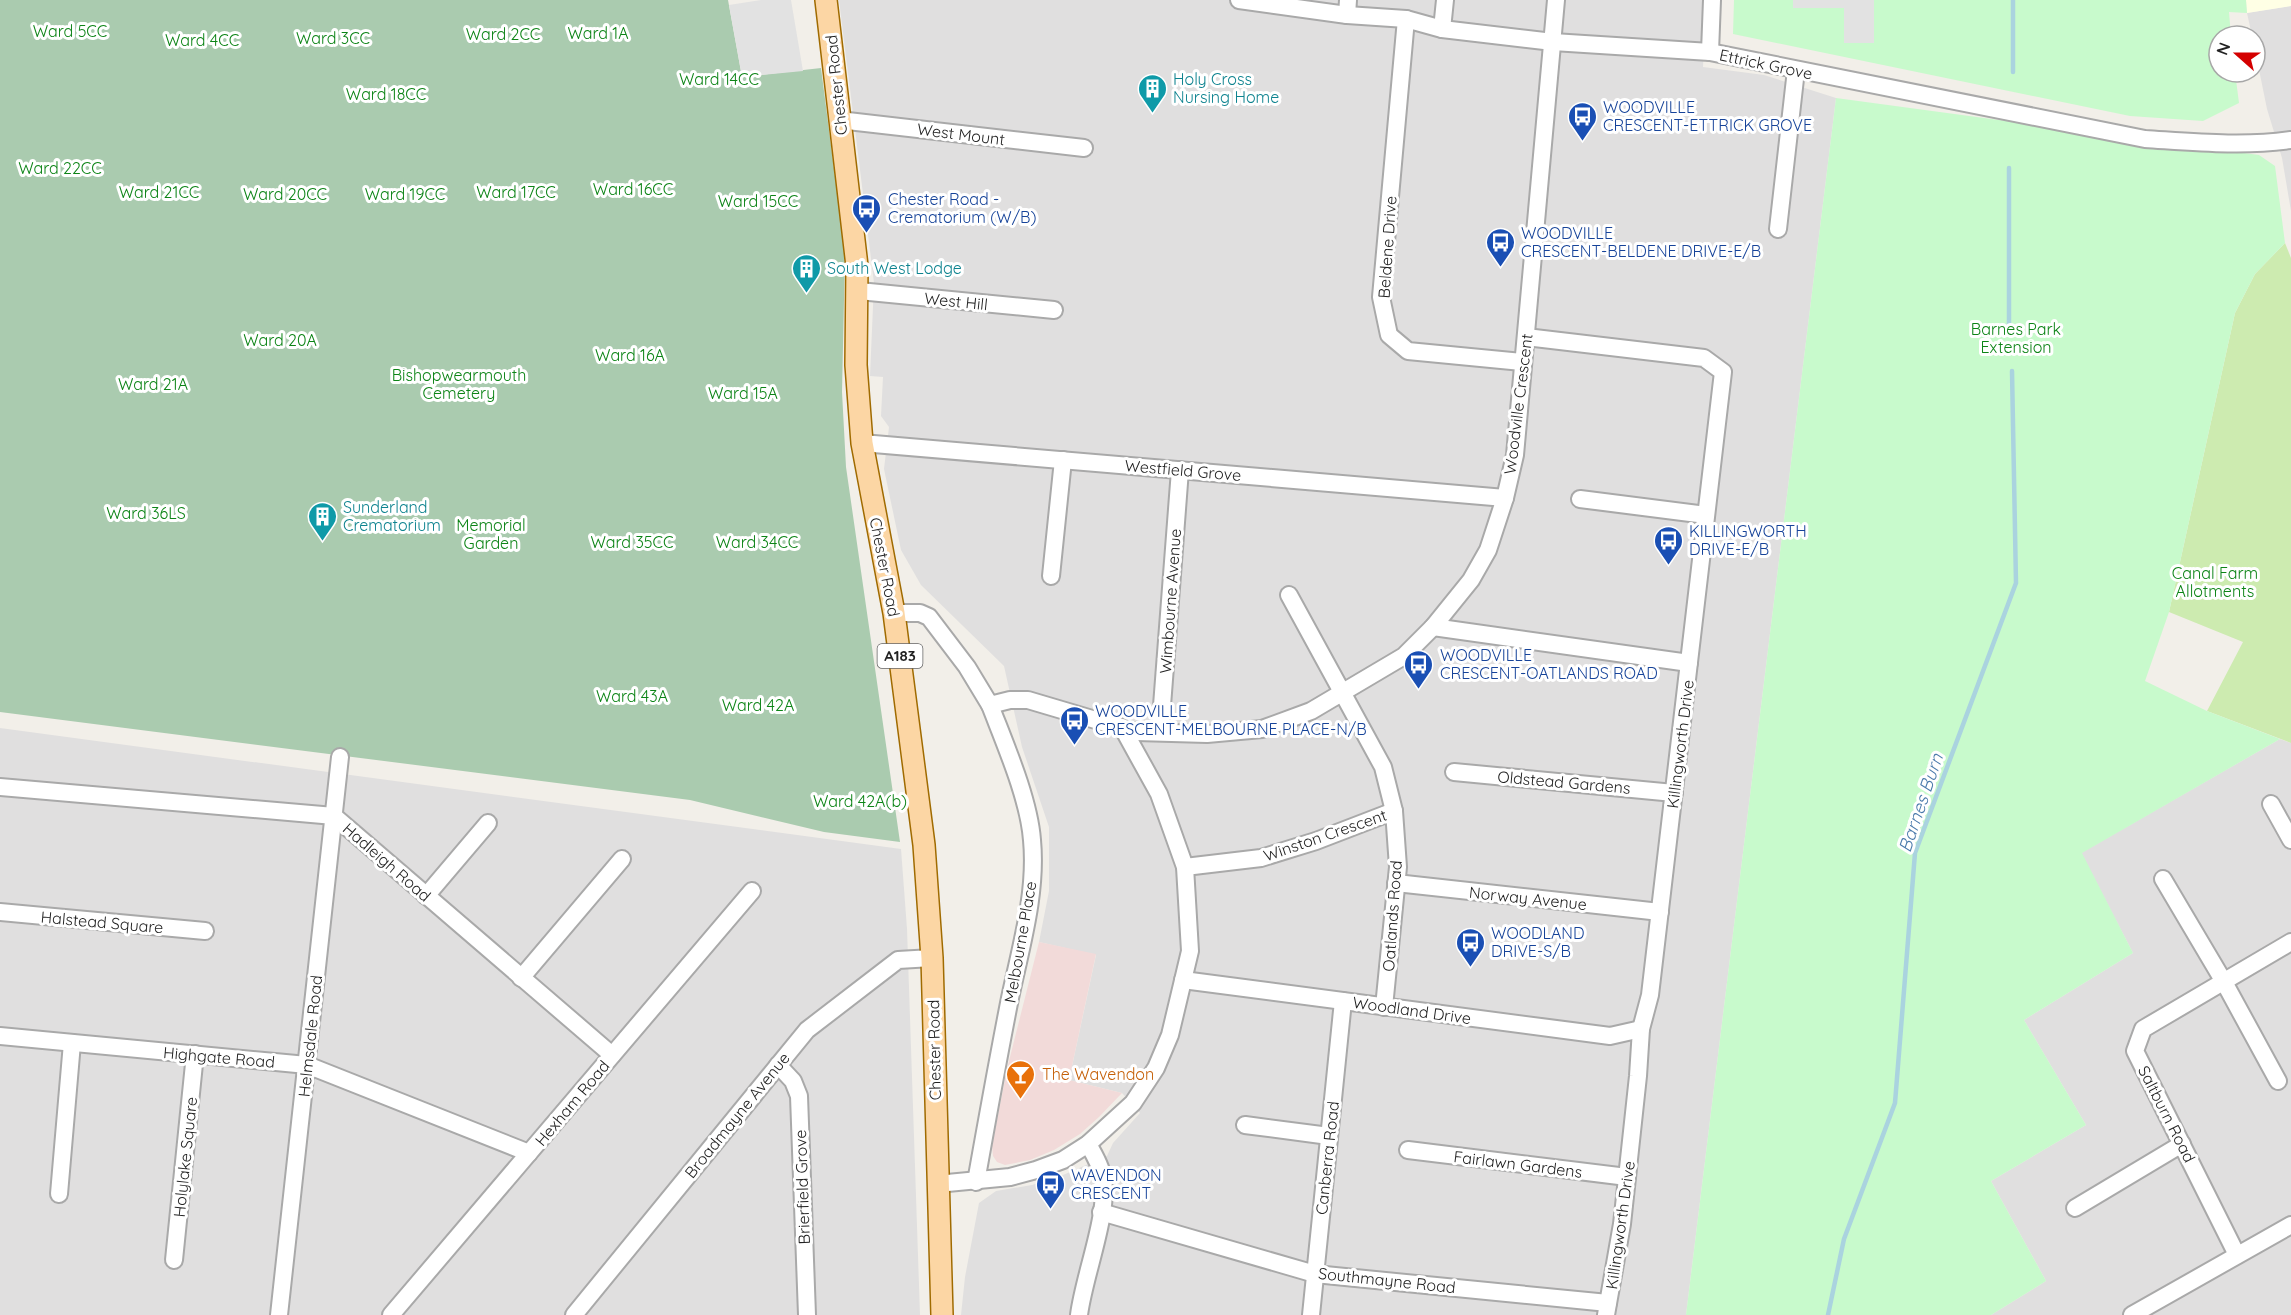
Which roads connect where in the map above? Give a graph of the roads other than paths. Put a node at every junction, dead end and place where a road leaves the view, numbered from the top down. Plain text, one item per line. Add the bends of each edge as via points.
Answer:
1 (826, 0) edge
2 (1242, 0) edge
3 (1445, 0) edge
4 (1556, 0) edge
5 (1712, 0) edge
6 (1347, 8) edge
7 (1406, 19) junction
8 (1442, 29) junction
9 (1553, 42) junction
10 (1710, 52) junction
11 (1796, 70) junction
12 (839, 120) junction
13 (2291, 140) edge
14 (1083, 148) dead end
15 (1778, 229) dead end
16 (859, 291) junction
17 (1054, 310) dead end
18 (1526, 337) junction
19 (1522, 362) junction
20 (862, 443) junction
21 (1063, 459) junction
22 (1180, 470) junction
23 (1505, 498) junction
24 (1580, 499) dead end
25 (1707, 515) junction
26 (1051, 576) dead end
27 (1289, 595) dead end
28 (894, 613) junction
29 (1433, 627) junction
30 (1689, 663) junction
31 (1342, 694) junction
32 (990, 705) junction
33 (1122, 727) junction
34 (1160, 732) junction
35 (340, 757) dead end
36 (1454, 772) dead end
37 (0, 788) edge
38 (1674, 793) junction
39 (2271, 804) dead end
40 (1394, 811) junction
41 (334, 816) junction
42 (488, 823) dead end
43 (2291, 840) edge
44 (622, 859) dead end
45 (1185, 867) junction
46 (2163, 879) dead end
47 (1396, 883) junction
48 (752, 891) dead end
49 (426, 896) junction
50 (0, 912) edge
51 (1660, 912) junction
52 (204, 931) dead end
53 (2291, 942) edge
54 (932, 958) junction
55 (521, 978) junction
56 (1183, 980) junction
57 (2224, 982) junction
58 (1343, 1001) junction
59 (1384, 1007) junction
60 (1641, 1029) junction
61 (0, 1036) edge
62 (72, 1043) junction
63 (195, 1054) junction
64 (612, 1056) junction
65 (307, 1065) junction
66 (778, 1065) junction
67 (2278, 1081) dead end
68 (1245, 1125) dead end
69 (1329, 1136) junction
70 (1088, 1144) junction
71 (2182, 1144) junction
72 (1408, 1150) dead end
73 (529, 1153) junction
74 (1627, 1177) junction
75 (976, 1182) junction
76 (937, 1184) junction
77 (59, 1194) dead end
78 (2075, 1208) dead end
79 (1101, 1212) junction
80 (2291, 1225) edge
81 (2238, 1255) junction
82 (174, 1260) dead end
83 (1315, 1274) junction
84 (1607, 1309) edge
85 (279, 1315) edge
86 (391, 1315) edge
87 (574, 1315) edge
88 (807, 1315) edge
89 (942, 1315) edge
90 (1079, 1315) edge
91 (1311, 1315) edge
92 (2132, 1315) edge

1 - 12 main road, Chester Road / A183
2 - 6 street, Ettrick Grove
3 - 8 street
4 - 9 street, Woodville Crescent
5 - 10 street
6 - 7 street, Ettrick Grove
7 - 8 street, Ettrick Grove
7 - 19 street, Beldene Drive via 1381,297 1389,335 1407,351
8 - 9 street, Ettrick Grove
9 - 10 street, Ettrick Grove
9 - 18 street, Woodville Crescent
10 - 11 street, Ettrick Grove
11 - 13 street, Ettrick Grove via 2145,138 2208,143
11 - 15 street
12 - 14 street, West Mount
12 - 16 main road, Chester Road / A183
16 - 17 street, West Hill
16 - 20 main road, Chester Road / A183 via 856,365
18 - 19 street, Woodville Crescent
18 - 25 street, Killingworth Drive via 1704,358 1723,372
19 - 23 street, Woodville Crescent via 1515,455
20 - 21 street, Westfield Grove
20 - 28 main road, Chester Road / A183
21 - 22 street, Westfield Grove
21 - 26 street
22 - 23 street, Westfield Grove
22 - 34 street, Wimbourne Avenue
23 - 29 street, Woodville Crescent via 1488,550 1472,580
24 - 25 street
25 - 30 street, Killingworth Drive
27 - 31 street, Oatlands Road
28 - 32 street via 921,613 929,617
28 - 54 main road, Chester Road / A183 via 924,845
29 - 30 street
29 - 31 street, Woodville Crescent via 1404,656
30 - 38 street, Killingworth Drive
31 - 34 street, Woodville Crescent via 1311,711 1262,729 1207,734
31 - 40 street, Oatlands Road via 1383,767
32 - 33 street, Woodville Crescent via 1010,699 1028,700
32 - 75 street, Melbourne Place via 1027,812 1033,867
33 - 34 street, Woodville Crescent via 1136,732
33 - 45 street via 1159,794
35 - 41 street, Helmsdale Road
36 - 38 street, Oldstead Gardens
37 - 41 street, Hadleigh Road
38 - 51 street, Killingworth Drive
39 - 43 street
40 - 45 street, Winston Crescent via 1261,858
40 - 47 street, Oatlands Road
41 - 49 street, Hadleigh Road
41 - 65 street, Helmsdale Road
42 - 49 street
44 - 55 street
45 - 56 street via 1190,951
46 - 57 street
47 - 51 street, Norway Avenue
47 - 59 street, Oatlands Road
48 - 64 street, Hexham Road
49 - 55 street, Hadleigh Road
50 - 52 street, Halstead Square
51 - 60 street, Killingworth Drive via 1650,995
53 - 57 street, Saltburn Road
54 - 66 street, Broadmayne Avenue via 898,960 807,1030
54 - 76 main road, Chester Road / A183
55 - 64 street, Hadleigh Road
56 - 58 street, Woodland Drive
56 - 70 street via 1170,1035 1156,1068 1133,1103
57 - 67 street
57 - 71 street, Saltburn Road via 2143,1029 2135,1051
58 - 59 street, Woodland Drive
58 - 69 street, Canberra Road
59 - 60 street, Woodland Drive via 1610,1036
60 - 74 street, Killingworth Drive
61 - 62 street, Highgate Road
62 - 63 street, Highgate Road
62 - 77 street
63 - 65 street, Highgate Road
63 - 82 street, Holylake Square
64 - 73 street, Hexham Road
65 - 73 street, Highgate Road
65 - 85 street, Helmsdale Road
66 - 87 street, Broadmayne Avenue
66 - 88 street, Brierfield Grove via 793,1081 799,1096
68 - 69 street
69 - 83 street, Canberra Road
70 - 75 street via 1063,1160 1036,1170
70 - 79 street via 1103,1175
71 - 78 street
71 - 81 street, Saltburn Road
72 - 74 street, Fairlawn Gardens
73 - 86 street, Hexham Road
74 - 84 street, Killingworth Drive
75 - 76 street
76 - 89 main road, Chester Road / A183
79 - 83 street, Southmayne Road
79 - 90 street
80 - 81 street
81 - 92 street
83 - 84 street, Southmayne Road
83 - 91 street, Canberra Road

